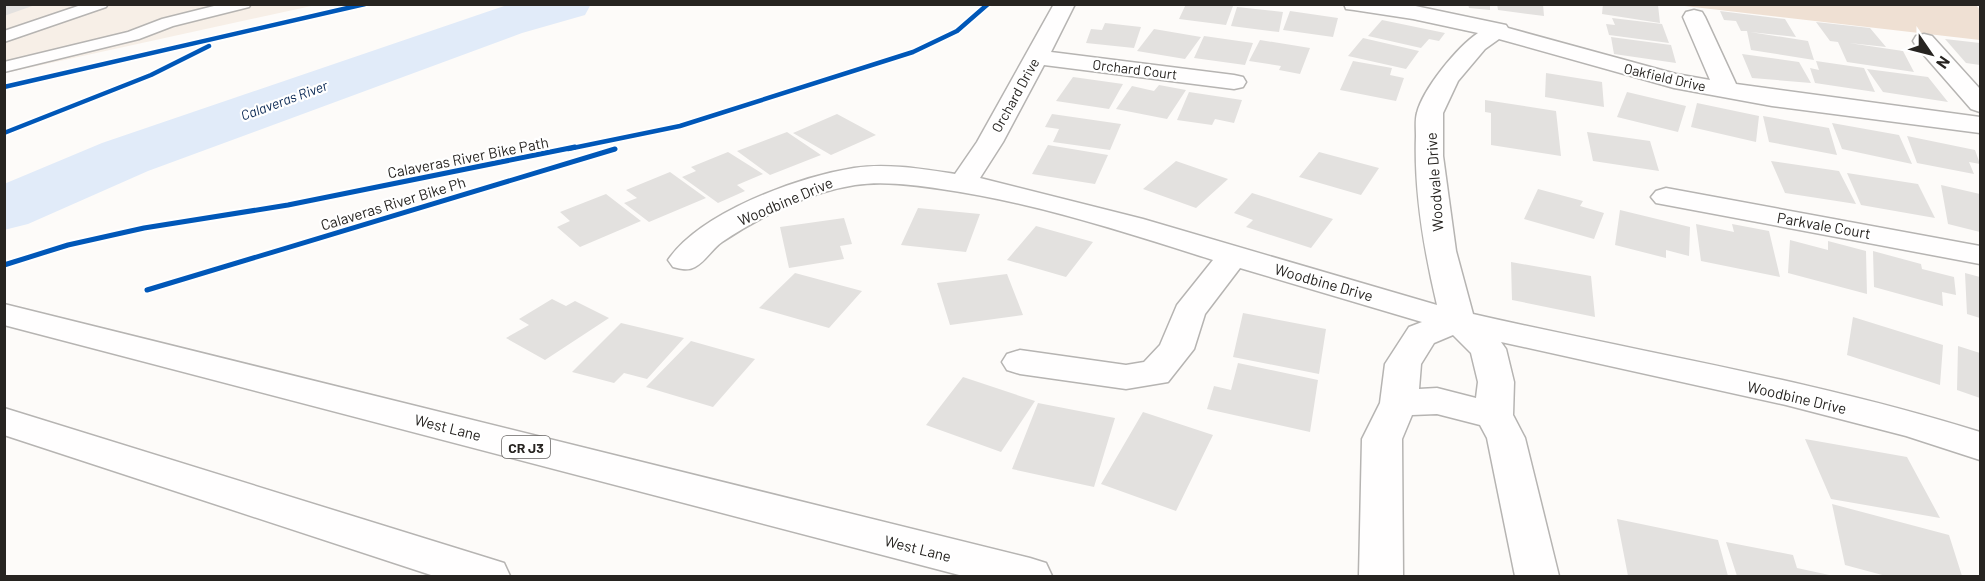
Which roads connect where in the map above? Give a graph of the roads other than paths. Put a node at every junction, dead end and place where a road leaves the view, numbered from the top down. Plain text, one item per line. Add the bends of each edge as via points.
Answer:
1 (101, 4) edge
2 (244, 4) edge
3 (1065, 4) edge
4 (1354, 4) edge
5 (1694, 16) dead end
6 (1498, 30) junction
7 (4, 37) edge
8 (1924, 41) dead end
9 (1036, 57) junction
10 (4, 67) edge
11 (1956, 75) junction
12 (1980, 78) edge
13 (1234, 82) dead end
14 (1727, 91) junction
15 (1980, 104) edge
16 (1980, 125) edge
17 (963, 183) junction
18 (1666, 196) dead end
19 (1980, 255) edge
20 (1233, 256) junction
21 (684, 260) dead end
22 (13, 316) edge
23 (1458, 321) junction
24 (1020, 362) dead end
25 (1399, 404) junction
26 (1494, 415) junction
27 (4, 421) edge
28 (1980, 446) edge
29 (488, 576) edge
30 (1030, 576) edge
31 (1381, 576) edge
32 (1537, 576) edge

1 - 7 lane
2 - 10 lane
3 - 9 street, Orchard Drive
4 - 6 street, Oakfield Drive
5 - 14 street
6 - 14 street, Oakfield Drive via 1620,67
6 - 23 street, Woodvale Drive via 1477,44 1447,79 1430,113 1429,156 1440,251
8 - 11 street
9 - 13 street, Orchard Court
9 - 17 street, Orchard Drive
11 - 12 street
11 - 15 street
14 - 16 street, Oakfield Drive
17 - 20 street, Woodbine Drive via 1121,222
17 - 21 street, Woodbine Drive via 869,175 837,178 736,221 707,238
18 - 19 street, Parkvale Court
20 - 23 street, Woodbine Drive
20 - 24 street via 1189,312 1176,349 1155,373 1126,377
22 - 30 street, West Lane / CR J3
23 - 25 street via 1421,335 1403,364
23 - 26 street via 1488,349 1496,382
23 - 28 street, Woodbine Drive via 1844,407
25 - 26 street via 1437,400
25 - 31 street via 1382,439
26 - 32 street via 1506,438
27 - 29 street

